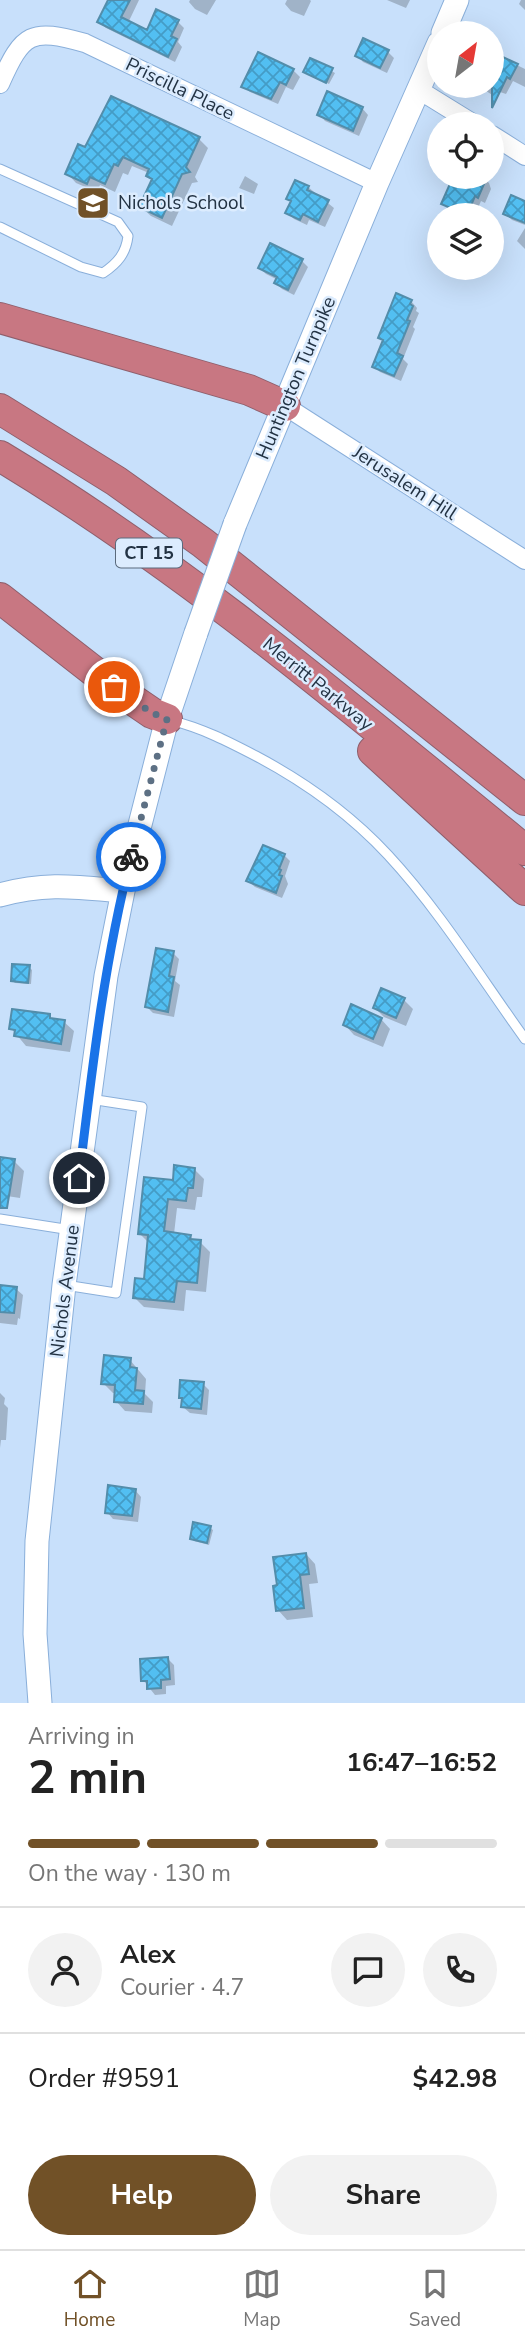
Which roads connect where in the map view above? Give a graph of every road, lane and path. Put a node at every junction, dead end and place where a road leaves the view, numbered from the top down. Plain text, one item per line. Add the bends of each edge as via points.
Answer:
1 (457, 0) edge
2 (448, 21) edge
3 (427, 71) edge
4 (0, 84) edge
5 (419, 90) junction
6 (455, 112) edge
7 (504, 143) edge
8 (525, 156) edge
9 (0, 169) edge
10 (377, 183) junction
11 (0, 227) edge
12 (0, 318) edge
13 (285, 405) junction
14 (0, 409) edge
15 (0, 456) edge
16 (525, 560) edge
17 (0, 598) edge
18 (290, 661) junction
19 (380, 684) junction
20 (167, 719) junction
21 (525, 782) edge
22 (525, 800) edge
23 (525, 850) edge
24 (525, 890) edge
25 (123, 891) junction
26 (0, 895) edge
27 (525, 1039) edge
28 (89, 1098) junction
29 (0, 1219) edge
30 (72, 1230) junction
31 (64, 1285) junction
32 (40, 1703) edge

1 - 2 main road
3 - 5 main road, Huntington Turnpike
4 - 10 street, Priscilla Place via 23,42 35,35 85,43
5 - 6 street
5 - 10 main road, Huntington Turnpike
7 - 8 street
9 - 11 lane via 118,222 128,236 115,265 103,272 81,267
10 - 13 main road, Huntington Turnpike
12 - 13 highway via 249,390
13 - 16 street, Jerusalem Hill
13 - 20 main road, Huntington Turnpike, bridge via 234,524
14 - 19 highway, Merritt Parkway / CT 15 via 116,481 203,543
15 - 18 highway, Merritt Parkway / CT 15 via 161,561
17 - 20 highway via 114,687
18 - 23 highway, Merritt Parkway / CT 15
18 - 24 highway via 335,718
19 - 21 highway
19 - 22 highway, Merritt Parkway / CT 15
20 - 25 main road, Nichols Avenue
20 - 27 lane via 199,729 288,773 354,822 429,904
25 - 26 main road via 55,885
25 - 28 main road, Nichols Avenue
28 - 30 main road, Nichols Avenue
28 - 31 lane via 142,1107 116,1293
29 - 30 lane
30 - 31 main road, Nichols Avenue
31 - 32 main road, Nichols Avenue via 37,1541

